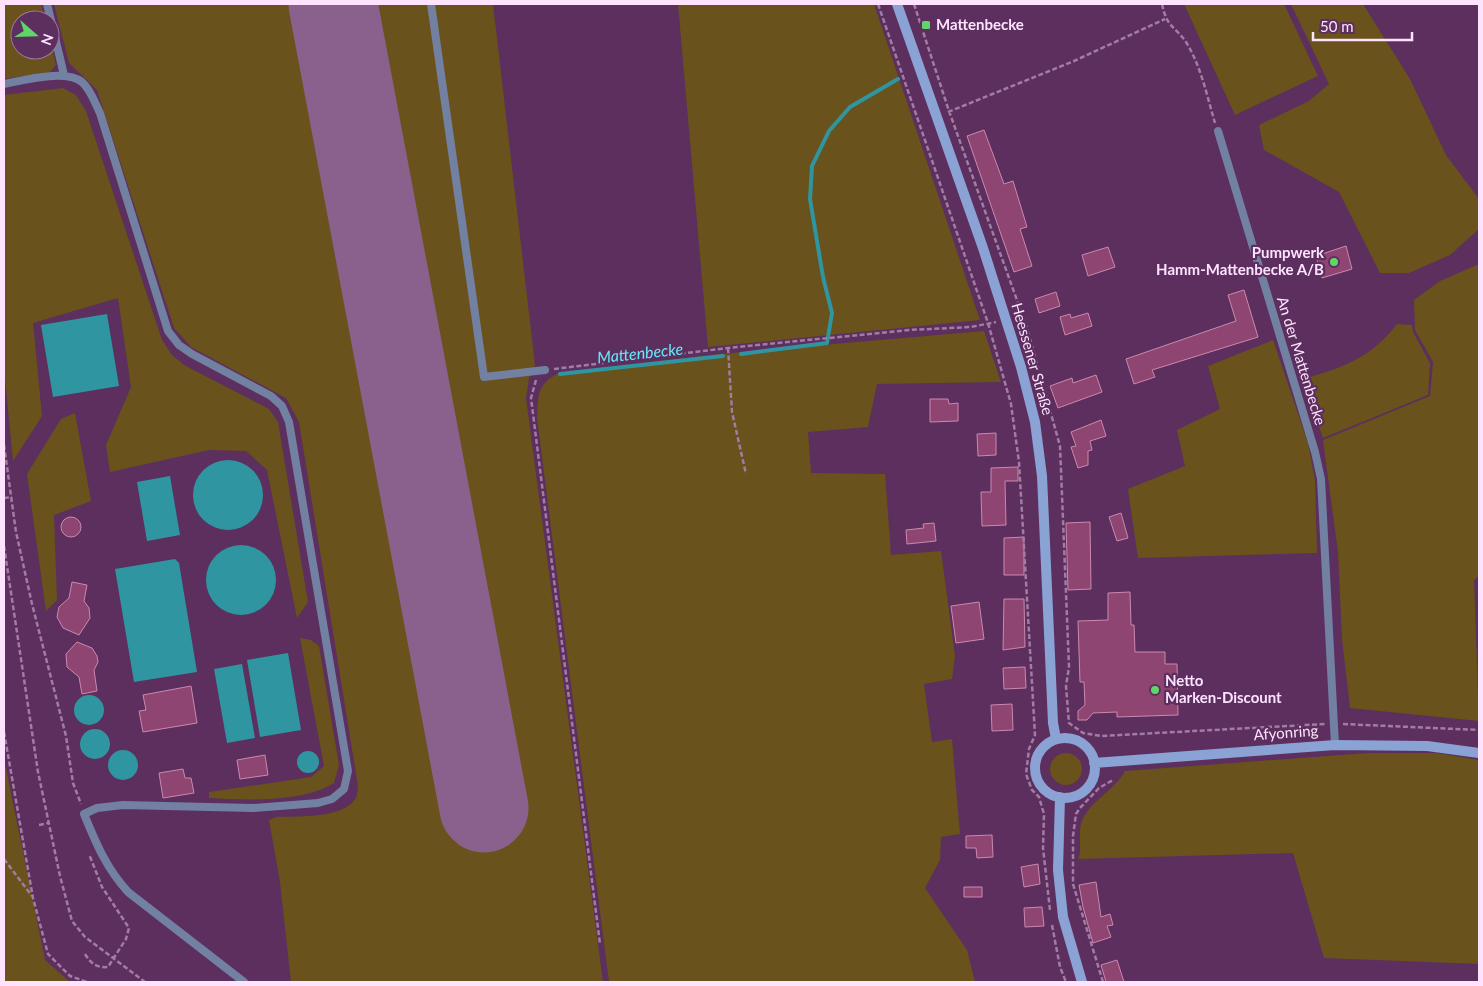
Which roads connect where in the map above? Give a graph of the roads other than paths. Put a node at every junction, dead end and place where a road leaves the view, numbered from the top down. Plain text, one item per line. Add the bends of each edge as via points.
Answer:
1 (47, 4) edge
2 (431, 4) edge
3 (897, 4) edge
4 (64, 76) junction
5 (4, 84) edge
6 (1218, 131) road end
7 (545, 370) road end
8 (1056, 739) junction
9 (1335, 745) junction
10 (1479, 753) edge
11 (1094, 764) junction
12 (1060, 797) junction
13 (244, 982) edge
14 (1082, 982) edge

1 - 4 lane
2 - 7 lane via 484,377
3 - 8 main road, Heessener Straße via 983,248 1035,422 1041,467
4 - 5 lane
4 - 13 lane via 81,82 100,113 168,331 179,346 271,396 282,406 289,422 348,772 344,789 332,799 318,803 252,808 122,805 98,808 84,814 99,852 128,892
6 - 9 lane, An der Mattenbecke via 1273,334 1315,452 1321,478
8 - 11 main road via 1067,738 1080,743 1091,754
8 - 12 main road via 1040,751 1035,770 1043,788
9 - 10 main road, Afyonring via 1427,746
9 - 11 main road, Afyonring
11 - 12 main road via 1091,782 1086,789
12 - 14 main road via 1058,870 1063,917

